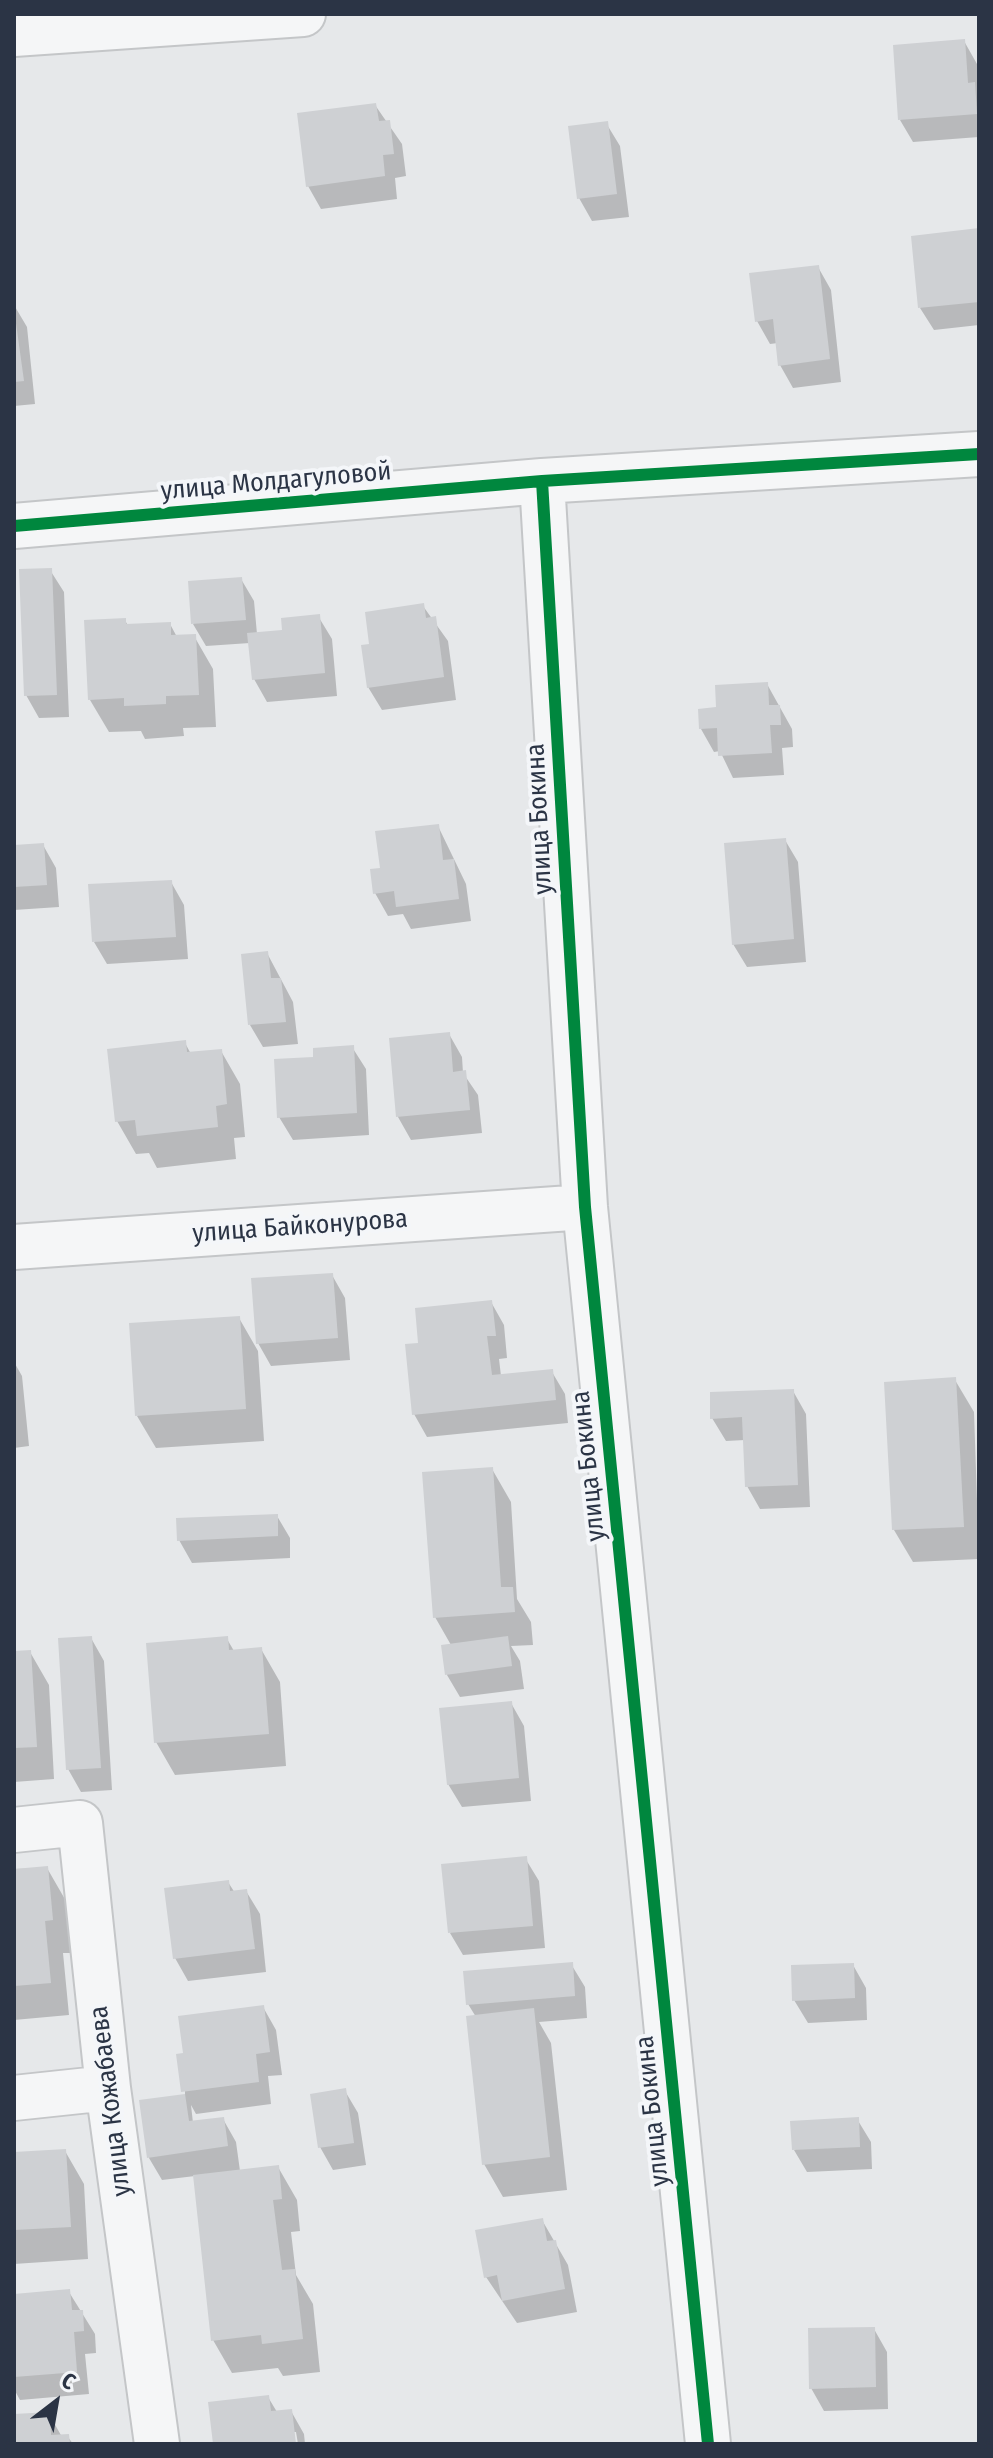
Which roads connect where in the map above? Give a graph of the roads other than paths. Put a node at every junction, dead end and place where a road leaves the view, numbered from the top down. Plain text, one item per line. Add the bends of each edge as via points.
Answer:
1 (303, 14) edge
2 (14, 34) edge
3 (979, 454) edge
4 (542, 481) junction
5 (14, 526) edge
6 (585, 1207) junction
7 (14, 1247) edge
8 (14, 1830) edge
9 (108, 2088) junction
10 (14, 2098) edge
11 (157, 2444) edge
12 (708, 2444) edge

1 - 2 street
3 - 4 street, улица Молдагуловой
4 - 5 street, улица Молдагуловой
4 - 6 street, улица Бокина
6 - 7 street, улица Байконурова
6 - 12 street, улица Бокина
8 - 9 street, улица Кожабаева via 80,1823
9 - 10 street
9 - 11 street, улица Кожабаева

